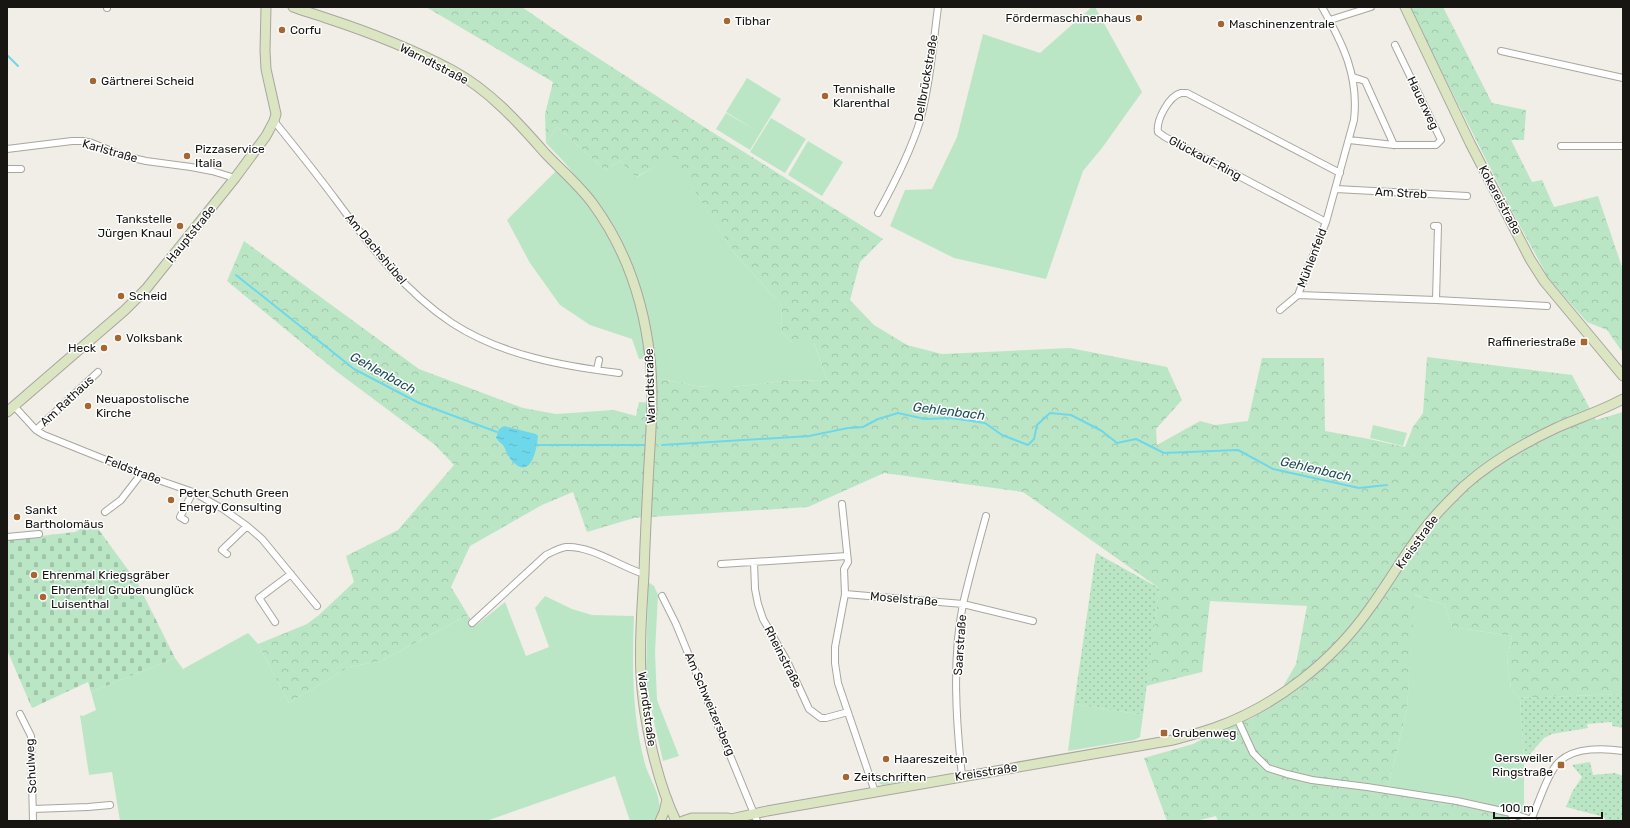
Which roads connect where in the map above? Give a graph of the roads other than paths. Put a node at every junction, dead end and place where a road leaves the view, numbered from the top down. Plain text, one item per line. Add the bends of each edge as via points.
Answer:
1 (266, 7) edge
2 (293, 7) edge
3 (938, 7) edge
4 (1322, 7) edge
5 (1371, 7) edge
6 (1405, 7) edge
7 (1330, 20) junction
8 (1395, 45) dead end
9 (1500, 52) dead end
10 (1353, 77) junction
11 (1623, 78) edge
12 (274, 121) junction
13 (1349, 140) junction
14 (1394, 145) junction
15 (1561, 146) dead end
16 (1623, 146) edge
17 (7, 148) edge
18 (21, 168) dead end
19 (7, 169) edge
20 (1340, 173) junction
21 (235, 178) junction
22 (1336, 189) junction
23 (1467, 196) dead end
24 (878, 213) dead end
25 (1326, 222) junction
26 (1434, 226) dead end
27 (1298, 295) junction
28 (1436, 300) junction
29 (1547, 306) dead end
30 (1280, 310) dead end
31 (599, 360) dead end
32 (597, 370) junction
33 (98, 372) dead end
34 (619, 373) dead end
35 (1623, 376) edge
36 (1623, 399) edge
37 (14, 406) junction
38 (7, 412) edge
39 (36, 430) junction
40 (141, 474) junction
41 (193, 492) junction
42 (842, 504) dead end
43 (105, 512) dead end
44 (986, 516) dead end
45 (185, 520) dead end
46 (247, 526) junction
47 (39, 534) dead end
48 (7, 537) edge
49 (227, 554) dead end
50 (847, 556) junction
51 (754, 562) junction
52 (721, 564) dead end
53 (292, 574) junction
54 (644, 574) junction
55 (845, 594) junction
56 (662, 596) dead end
57 (963, 604) junction
58 (317, 606) dead end
59 (1033, 621) dead end
60 (275, 622) dead end
61 (472, 623) dead end
62 (848, 712) junction
63 (20, 714) dead end
64 (1238, 718) junction
65 (1623, 751) edge
66 (962, 776) junction
67 (875, 792) junction
68 (667, 798) junction
69 (110, 805) dead end
70 (33, 809) junction
71 (1511, 813) junction
72 (756, 817) edge
73 (727, 820) edge
74 (1533, 820) edge
75 (34, 821) edge
76 (660, 821) edge
77 (676, 821) edge
78 (683, 821) edge
79 (1513, 821) edge

1 - 12 street via 266,69 275,106
2 - 54 street, Warndtstraße via 413,51 471,82 513,116 558,168 592,202 604,220 632,277 647,331 650,357 652,418
3 - 24 street, Dellbrückstraße via 928,83 919,123 897,177
4 - 7 street, Mühlenfeld
5 - 7 street
6 - 35 street, Kokereistraße via 1470,143 1530,259 1544,281
7 - 10 street, Mühlenfeld via 1347,56
8 - 14 street, Hauerweg via 1441,140 1436,145
9 - 11 street
10 - 13 street, Mühlenfeld via 1356,105
10 - 14 street via 1365,81
12 - 21 street, Hauptstraße
12 - 32 street, Am Dachshübel via 384,264 407,287 452,323 477,337 514,351 542,360
13 - 14 street, Hauerweg
13 - 20 street, Mühlenfeld
15 - 16 street
17 - 21 street, Karlstraße via 83,141 139,160 212,171
18 - 19 street
20 - 22 street, Mühlenfeld
20 - 25 street, Glückauf-Ring via 1187,93 1180,93 1172,99 1160,116 1158,132 1165,137
21 - 37 street, Hauptstraße via 171,259 130,305
22 - 23 street, Am Streb
22 - 25 street, Mühlenfeld
25 - 27 street, Mühlenfeld
26 - 28 street via 1438,226
27 - 28 street, Mühlenfeld
27 - 30 street
28 - 29 street, Mühlenfeld
31 - 32 street
32 - 34 street, Am Dachshübel
33 - 39 street, Am Rathaus
36 - 64 street, Kreisstraße via 1538,437 1494,463 1466,485 1425,527 1369,610 1346,638 1301,681
37 - 38 street, Hauptstraße
37 - 39 street, Feldstraße
39 - 40 street, Feldstraße
40 - 41 street, Feldstraße
40 - 43 street via 122,500
41 - 45 street via 180,517
41 - 46 street, Feldstraße
42 - 50 street
44 - 57 street, Saarstraße
46 - 49 street via 222,550
46 - 53 street, Feldstraße via 262,539
47 - 48 street
50 - 51 street
50 - 55 street via 848,562 844,569
51 - 52 street
51 - 62 street, Rheinstraße via 758,604 763,619 787,661 809,709 821,718
53 - 58 street, Feldstraße
53 - 60 street via 259,598
54 - 61 street via 587,550 567,547 555,550 546,555
54 - 68 street, Warndtstraße via 641,678 654,755
55 - 57 street, Moselstraße
55 - 62 street via 835,647 835,663 838,683
56 - 72 street, Am Schweizersberg
57 - 59 street, Moselstraße
57 - 66 street, Saarstraße via 957,670
62 - 67 street
63 - 70 street, Schulweg via 30,736
64 - 66 street, Kreisstraße via 1173,740
64 - 71 street via 1254,753 1268,768 1312,780 1457,801
65 - 74 street via 1594,749 1573,754 1560,761 1552,773
66 - 67 street, Kreisstraße
67 - 72 street, Kreisstraße
68 - 76 street
68 - 77 street, Warndtstraße
69 - 70 street
70 - 75 street, Schulweg
71 - 74 street
71 - 79 street
72 - 73 street, Kreisstraße
73 - 78 street, Kreisstraße via 692,818

